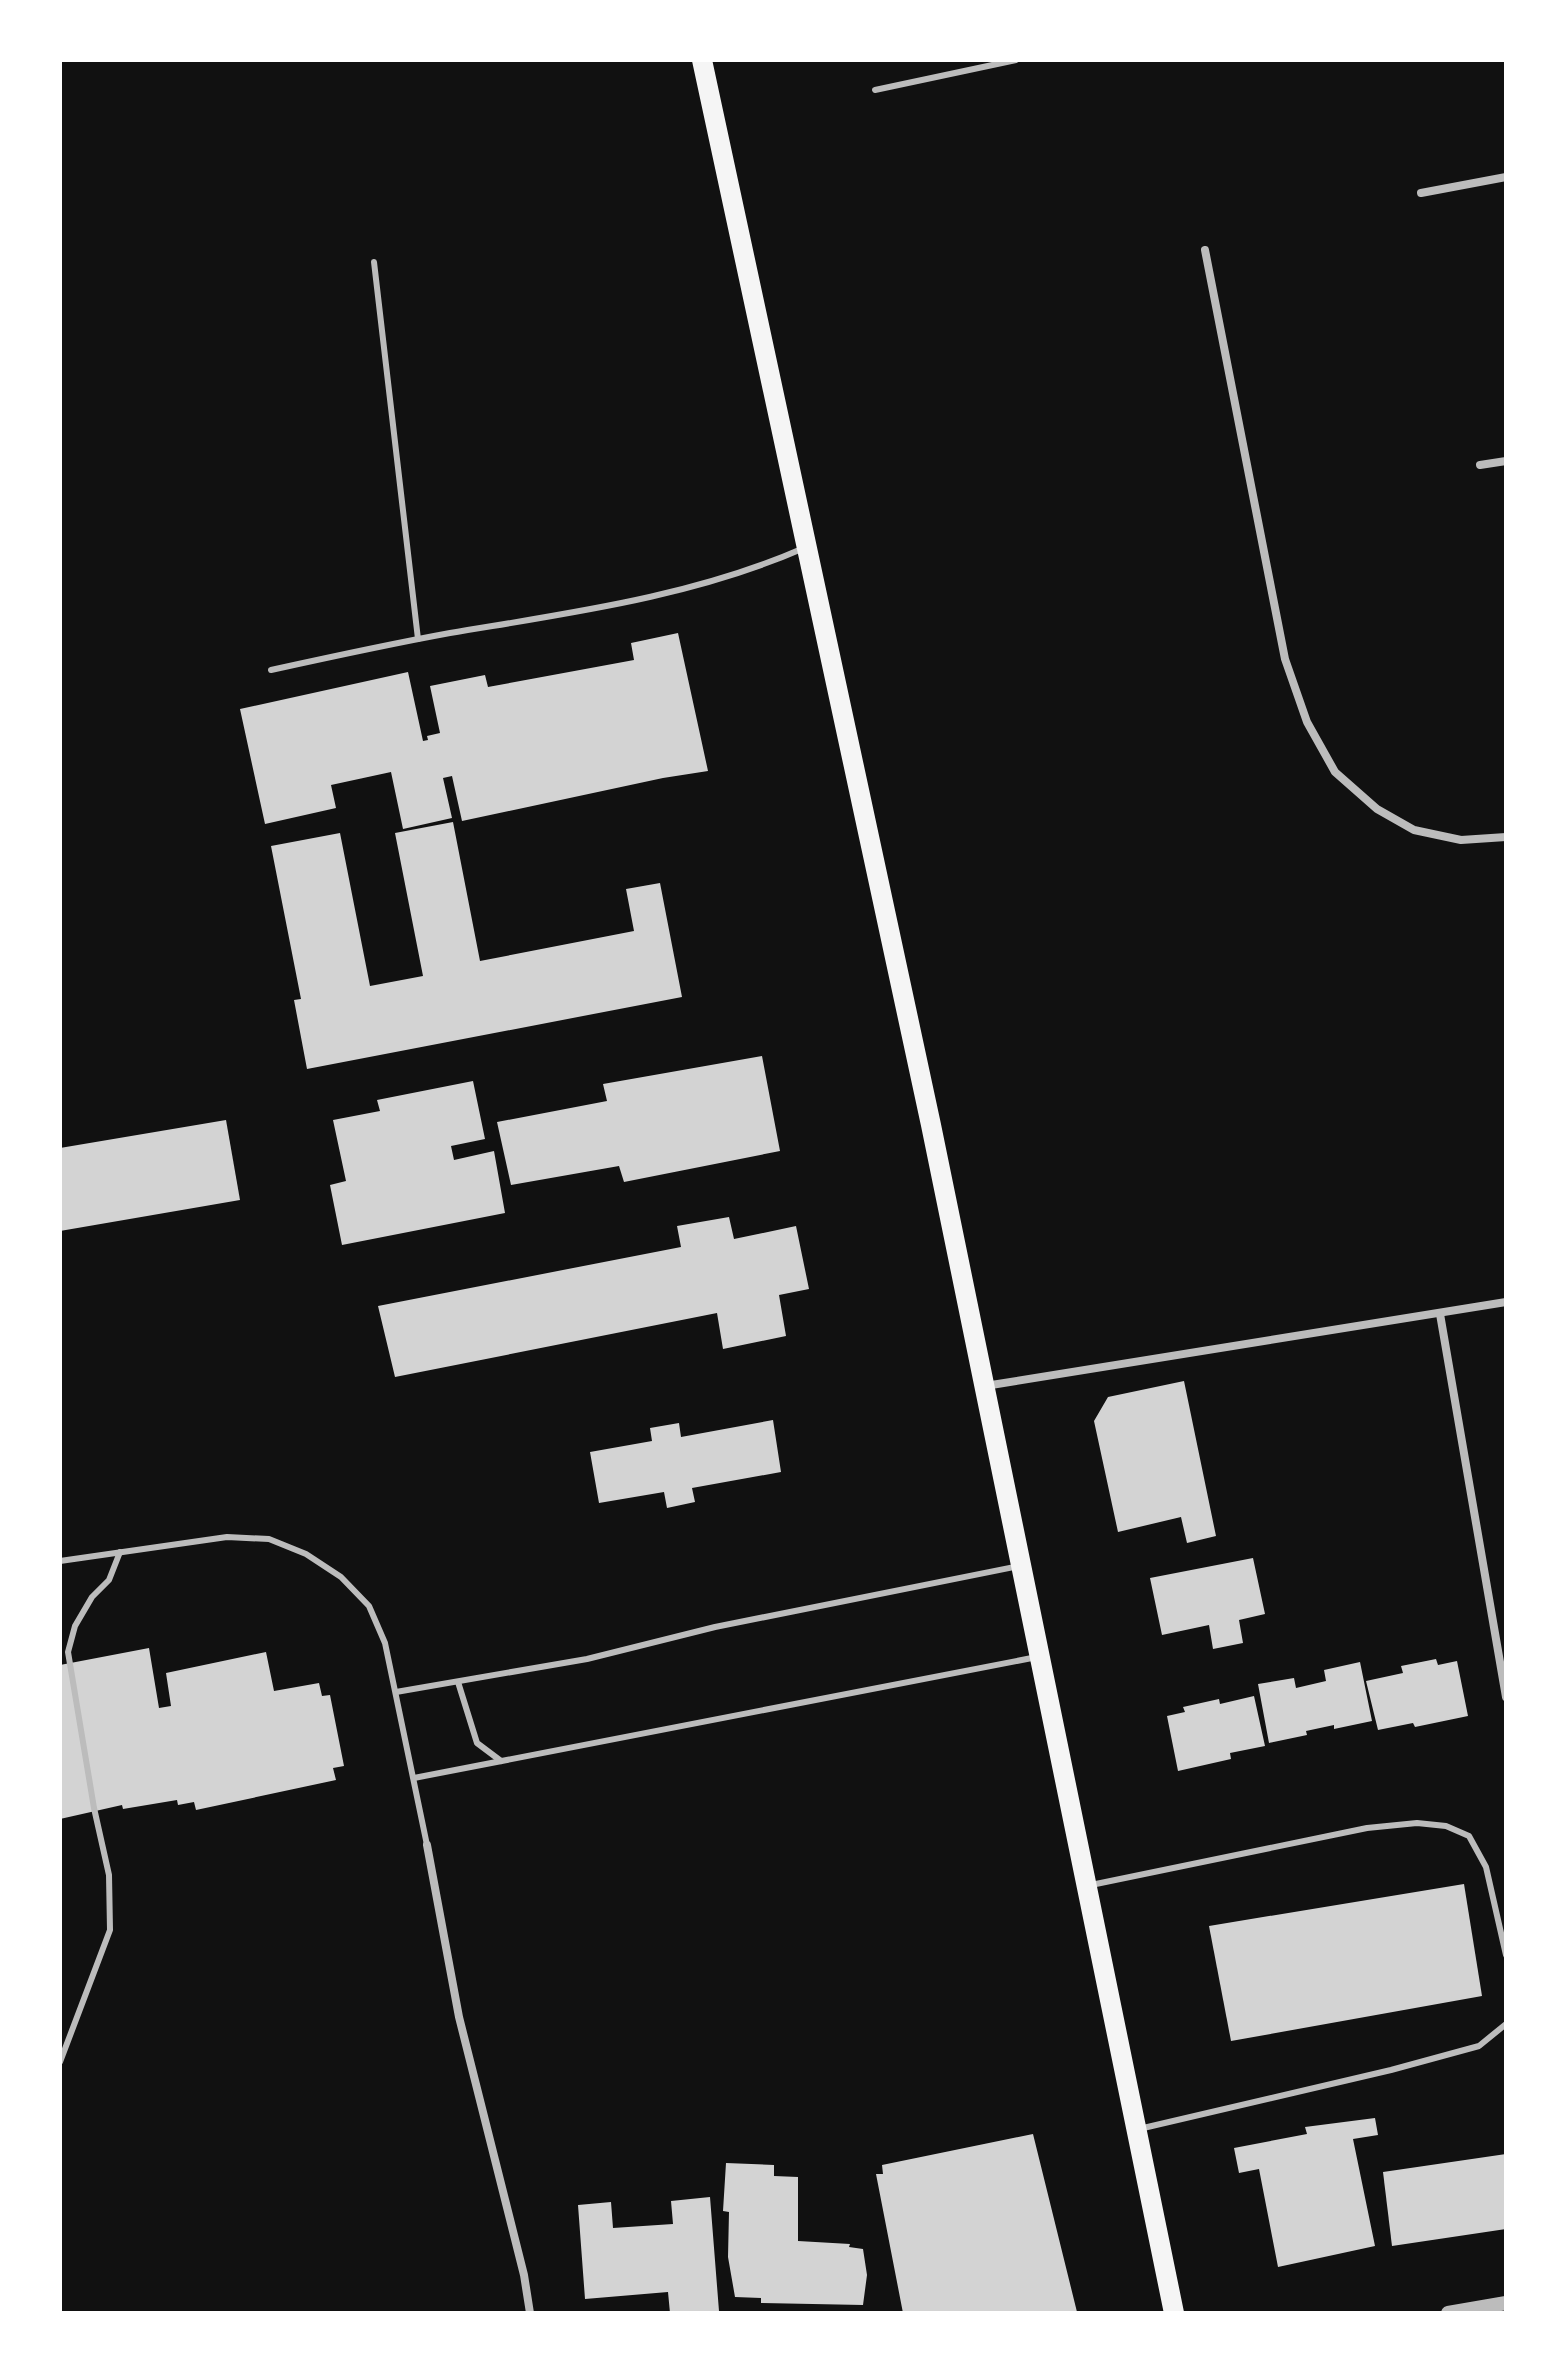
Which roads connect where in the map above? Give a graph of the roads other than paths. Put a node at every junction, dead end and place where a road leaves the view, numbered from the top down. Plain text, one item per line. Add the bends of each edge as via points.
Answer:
1 (702, 60) edge
2 (1016, 60) edge
3 (875, 90) dead end
4 (1506, 177) edge
5 (1421, 193) dead end
6 (1205, 250) dead end
7 (374, 262) dead end
8 (1506, 461) edge
9 (1480, 465) dead end
10 (807, 547) junction
11 (418, 639) junction
12 (271, 670) dead end
13 (1506, 837) edge
14 (1506, 1302) edge
15 (1440, 1314) junction
16 (984, 1386) junction
17 (120, 1552) junction
18 (60, 1561) edge
19 (1021, 1565) junction
20 (1040, 1656) junction
21 (458, 1682) junction
22 (396, 1692) junction
23 (1506, 1697) edge
24 (501, 1761) junction
25 (414, 1778) junction
26 (427, 1845) joint
27 (1087, 1885) junction
28 (1506, 1955) edge
29 (1506, 2024) edge
30 (60, 2062) edge
31 (1137, 2130) junction
32 (1506, 2303) edge
33 (530, 2313) edge
34 (1174, 2313) edge
35 (1448, 2313) edge

1 - 10 main road
2 - 3 lane
4 - 5 street
6 - 13 street via 1285,659 1307,722 1335,772 1377,809 1414,830 1461,840
7 - 11 lane
8 - 9 street
10 - 11 lane via 675,591
10 - 16 main road
11 - 12 lane
14 - 15 street
15 - 16 street
15 - 23 street
16 - 19 main road
17 - 18 lane
17 - 22 lane via 227,1537 269,1539 306,1554 341,1577 369,1606 385,1643
17 - 30 lane via 109,1580 75,1626 68,1652 109,1875 110,1930
19 - 20 main road
19 - 21 lane
20 - 24 lane
20 - 27 main road
21 - 22 lane
21 - 24 lane via 477,1743
22 - 25 lane
24 - 25 lane
25 - 26 lane
26 - 33 street via 459,2017
27 - 28 lane via 1367,1828 1446,1826 1469,1836 1486,1867
27 - 31 main road
29 - 31 lane via 1479,2046
31 - 34 main road
32 - 35 street

